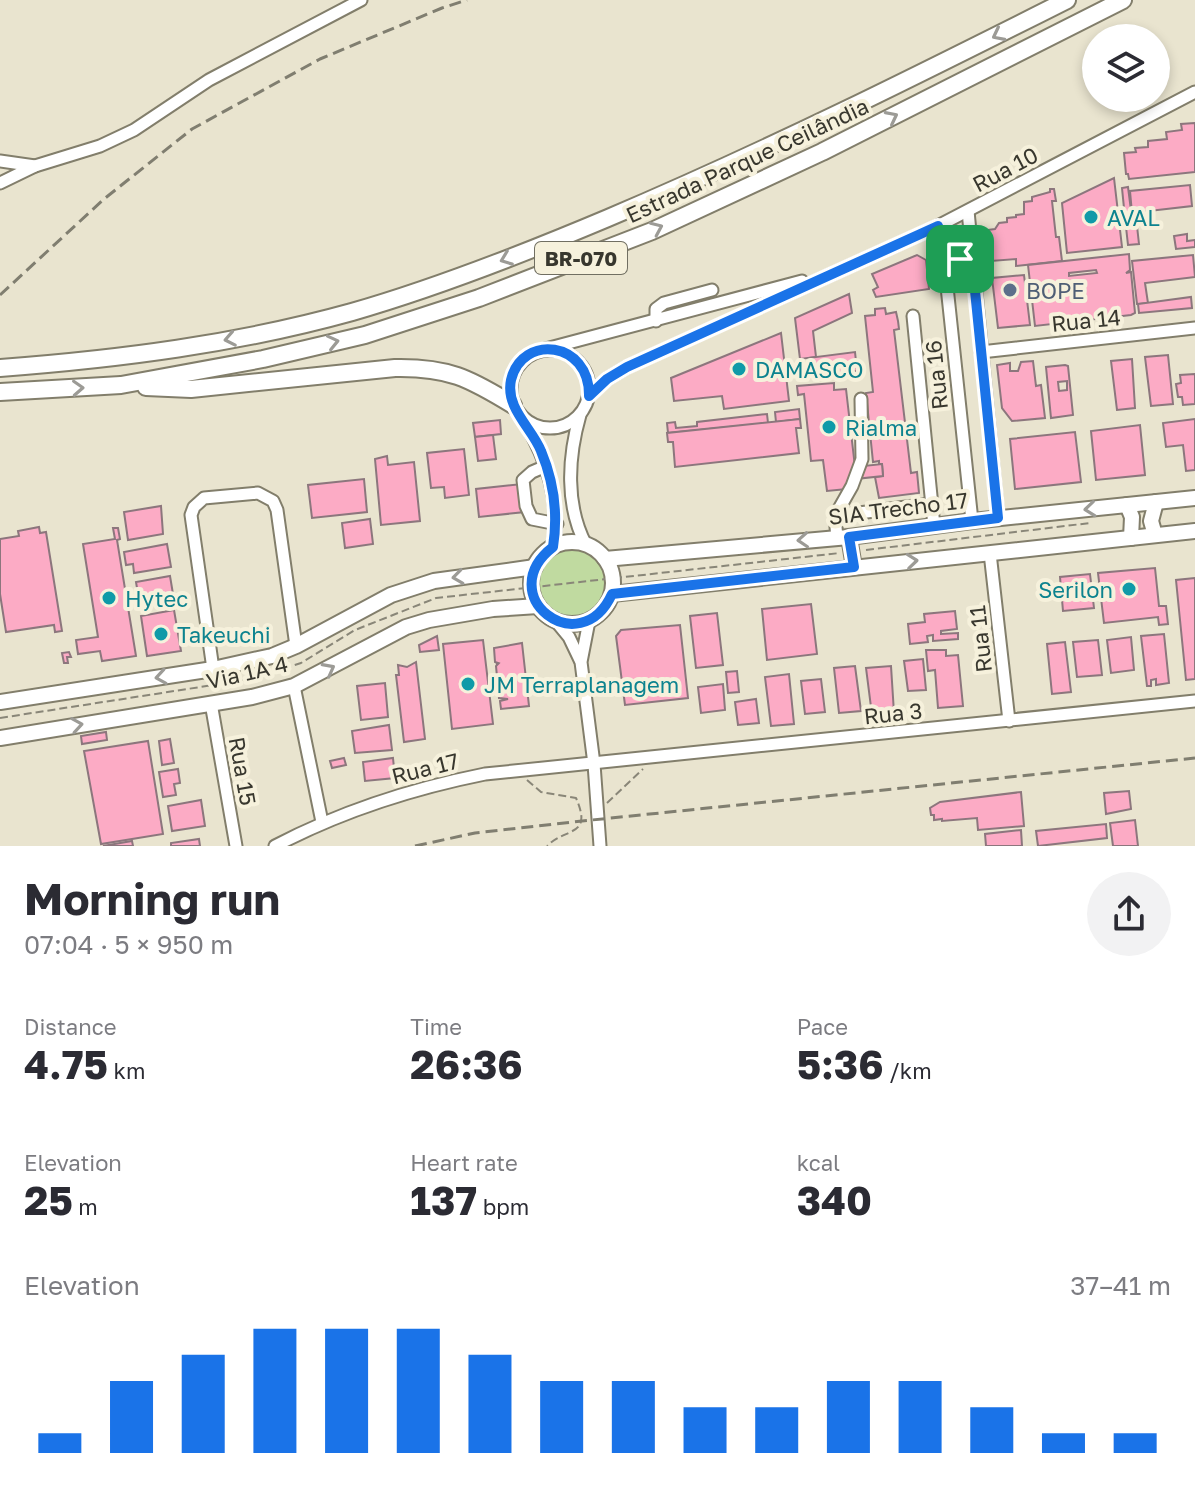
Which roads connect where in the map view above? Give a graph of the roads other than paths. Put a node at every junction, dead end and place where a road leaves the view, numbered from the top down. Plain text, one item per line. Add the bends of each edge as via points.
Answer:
1 (361, 0) edge
2 (1067, 0) edge
3 (1123, 0) edge
4 (1195, 92) edge
5 (0, 161) edge
6 (35, 166) junction
7 (0, 183) edge
8 (968, 211) junction
9 (938, 226) junction
10 (945, 268) junction
11 (973, 271) junction
12 (829, 273) junction
13 (712, 290) dead end
14 (913, 316) dead end
15 (656, 321) junction
16 (1195, 328) edge
17 (538, 351) junction
18 (981, 352) junction
19 (0, 368) edge
20 (121, 385) junction
21 (0, 392) edge
22 (589, 396) junction
23 (861, 399) dead end
24 (517, 411) junction
25 (580, 415) junction
26 (546, 466) junction
27 (968, 488) junction
28 (995, 491) junction
29 (1195, 498) edge
30 (1156, 502) junction
31 (930, 504) junction
32 (1127, 505) junction
33 (835, 516) junction
34 (998, 518) junction
35 (972, 521) junction
36 (557, 524) junction
37 (934, 526) junction
38 (1195, 531) edge
39 (1155, 535) junction
40 (1131, 538) junction
41 (586, 545) junction
42 (553, 547) junction
43 (848, 549) junction
44 (990, 553) junction
45 (605, 559) junction
46 (535, 567) junction
47 (612, 594) junction
48 (538, 606) junction
49 (555, 620) junction
50 (589, 621) junction
51 (296, 646) junction
52 (581, 662) junction
53 (213, 669) junction
54 (294, 686) junction
55 (1195, 701) edge
56 (0, 702) edge
57 (211, 703) junction
58 (1009, 721) junction
59 (0, 738) edge
60 (594, 764) junction
61 (322, 822) junction
62 (236, 846) edge
63 (275, 846) edge
64 (600, 846) edge

1 - 6 street via 209,80 134,130
2 -> 19 highway, Estrada Parque Ceilândia / BR-070 via 768,147 450,280 352,312 180,349
20 -> 3 highway, Estrada Parque Ceilândia / BR-070 via 365,335 479,298 652,231
4 - 8 street, Rua 10
5 - 6 street
6 - 7 street
8 - 9 street, Rua 10
8 - 11 street
9 - 10 street, Rua 16
9 - 12 street, Rua 10
10 - 11 street via 960,259
10 - 27 street, Rua 16
11 - 18 street
12 - 15 street, Rua 10
12 - 22 street, Rua 10 via 627,367
13 - 15 street via 664,303 656,309
14 - 31 street
15 - 17 street, Rua 10
16 - 18 street, Rua 14
17 - 22 street via 551,349 576,359 585,370
17 - 24 street via 526,357 511,379
18 - 28 street
21 -> 20 highway, Estrada Parque Ceilândia / BR-070
20 - 24 highway via 191,389 426,368 476,383
22 - 25 street
23 - 33 street via 862,459
24 - 25 street via 532,425 545,428 558,428
24 - 26 street
25 - 41 street via 571,477 576,523
26 - 36 street
26 - 36 street via 523,480 526,506 532,519
27 - 28 street via 983,502
27 - 35 street, Rua 16
28 - 34 street
29 - 30 main road, SIA Trecho 17
30 - 32 main road, SIA Trecho 17
30 - 39 main road via 1151,521
31 - 33 street
31 - 37 street
32 -> 34 main road, SIA Trecho 17
32 - 40 main road
33 - 43 street
34 - 35 main road, SIA Trecho 17
35 - 37 main road, SIA Trecho 17
36 - 42 street
37 - 43 main road, SIA Trecho 17
38 - 39 main road, SIA Trecho 17
39 - 40 main road, SIA Trecho 17
40 - 44 main road, SIA Trecho 17
41 - 42 main road
41 - 45 main road
42 - 46 main road
43 -> 44 main road, SIA Trecho 17
43 -> 45 main road, SIA Trecho 17
43 - 47 main road, SIA Trecho 17
44 - 58 street, Rua 11
45 - 47 main road via 613,577
46 - 48 main road via 531,586
46 -> 51 main road, Via 1A 4 via 419,585
47 - 50 main road
48 - 49 main road
54 -> 48 main road, Via 1A 4 via 418,623
49 - 50 main road
49 - 52 street
50 - 52 street
51 - 53 main road, Via 1A 4
51 - 53 street via 273,501 258,493 204,498 191,515
52 - 60 street
53 -> 56 main road, Via 1A 4
54 - 57 main road, Via 1A 4
54 - 61 street
55 - 58 street, Rua 3
59 -> 57 main road, Via 1A 4
57 - 62 street, Rua 15
58 - 60 street, Rua 3
60 - 61 street, Rua 17 via 461,779 396,794
60 - 64 street
61 - 63 street, Rua 17

